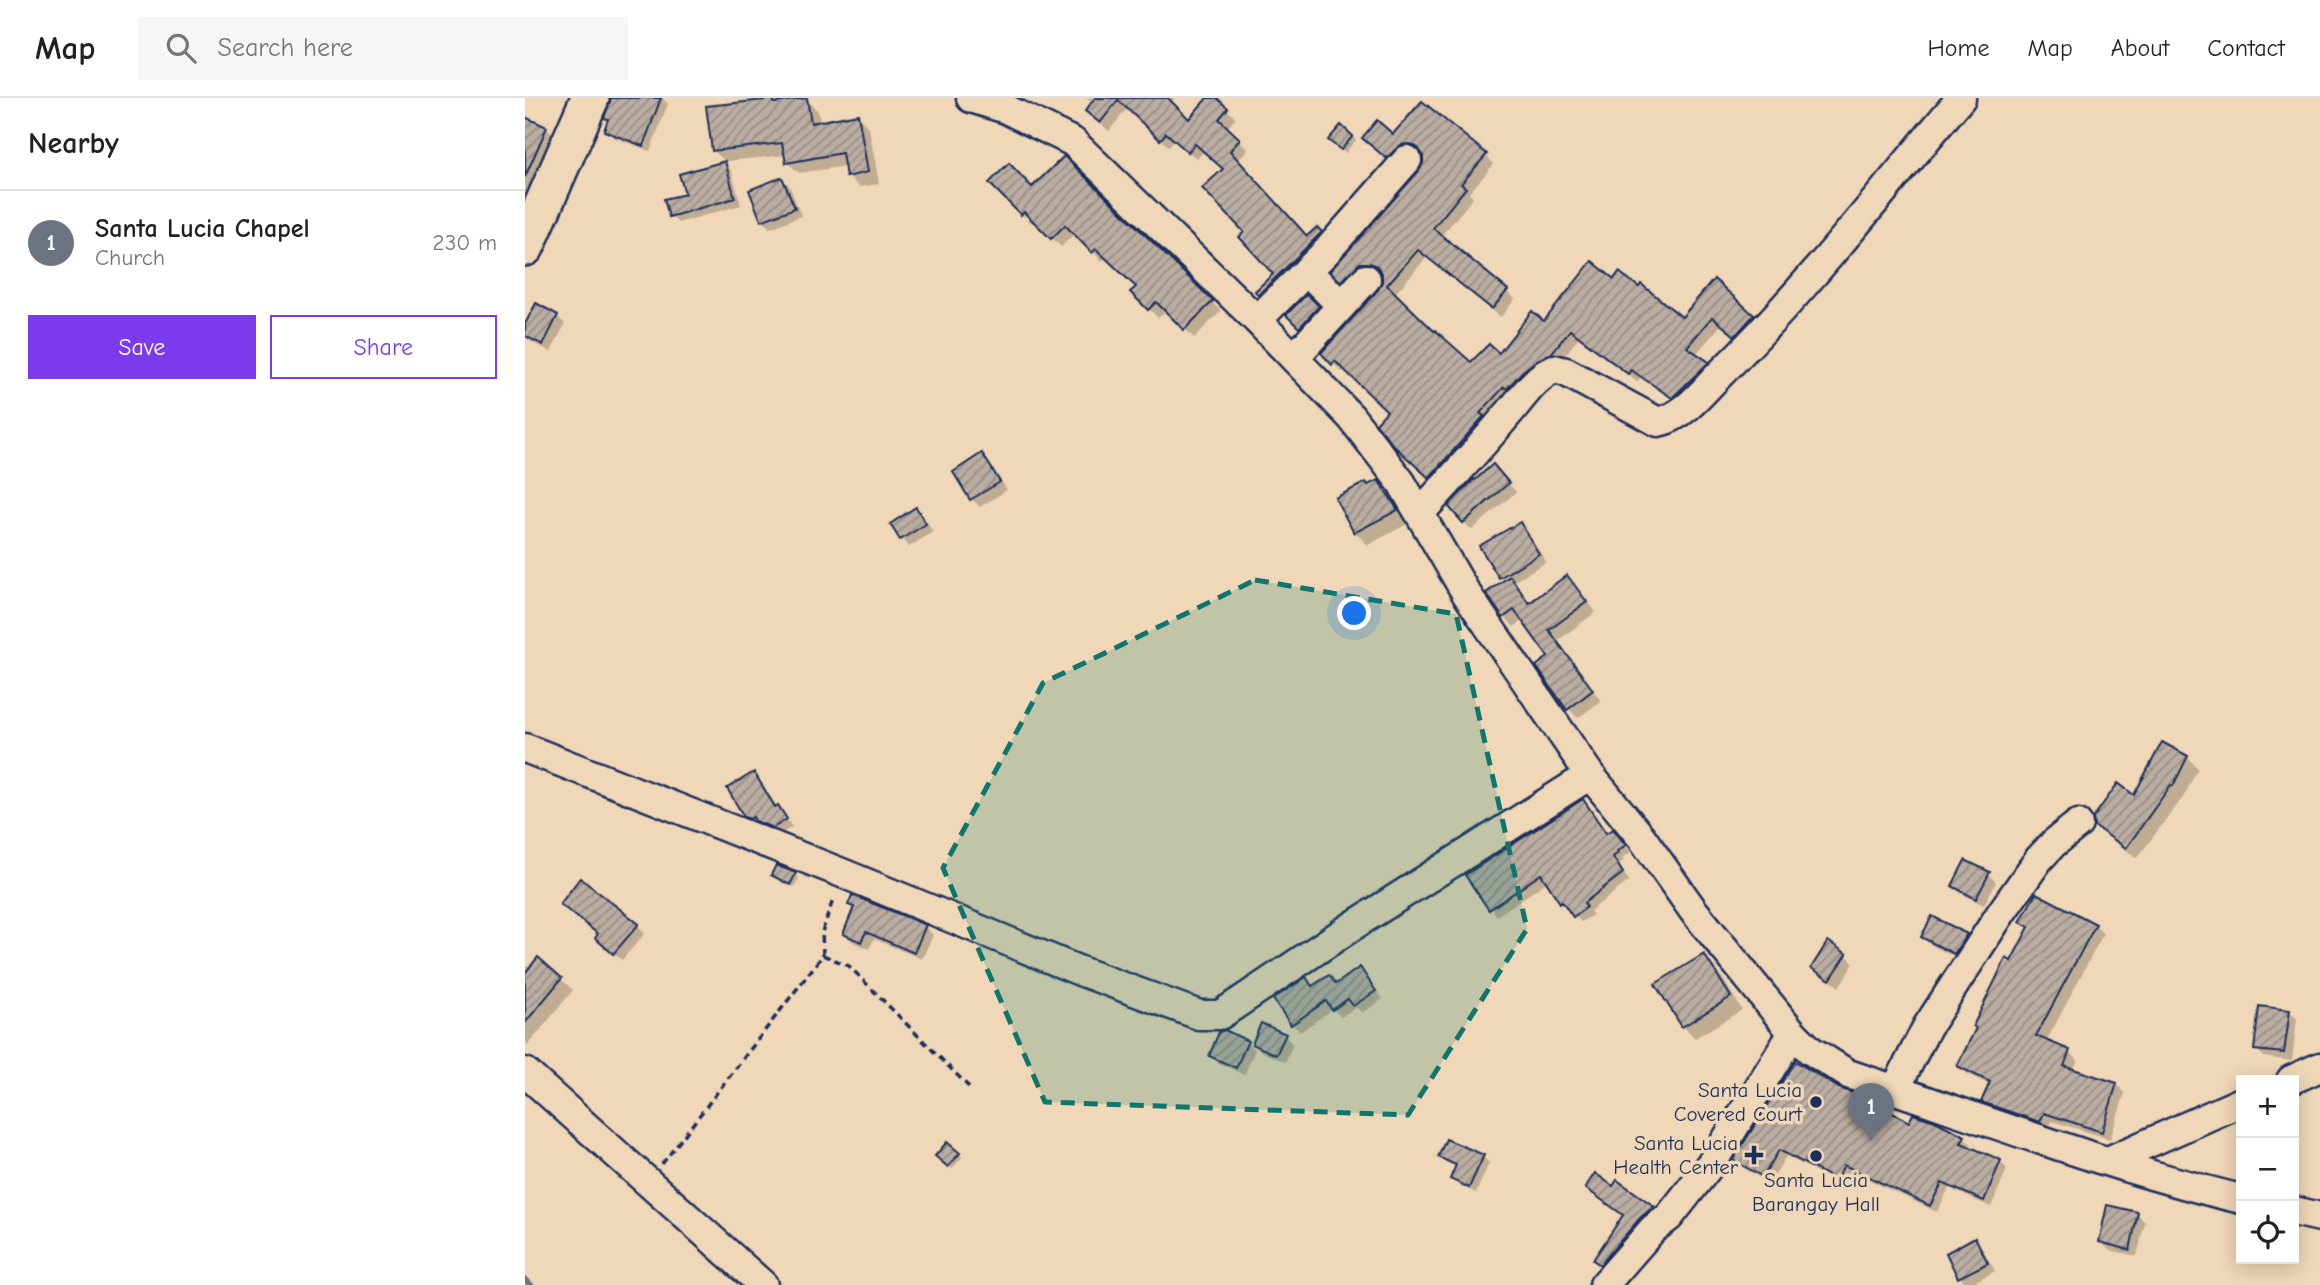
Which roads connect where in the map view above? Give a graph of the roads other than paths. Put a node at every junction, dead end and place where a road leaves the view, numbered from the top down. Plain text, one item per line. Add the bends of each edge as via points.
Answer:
1 (590, 98) edge
2 (971, 98) edge
3 (1961, 98) edge
4 (1407, 160) dead end
5 (525, 247) edge
6 (1307, 271) junction
7 (1366, 279) dead end
8 (1341, 305) junction
9 (1257, 320) junction
10 (1294, 358) junction
11 (1420, 513) junction
12 (525, 748) edge
13 (1590, 775) junction
14 (2078, 824) dead end
15 (1793, 1033) junction
16 (2320, 1067) edge
17 (525, 1072) edge
18 (2299, 1076) edge
19 (1895, 1090) junction
20 (2236, 1104) edge
21 (2108, 1161) junction
22 (2236, 1198) edge
23 (2299, 1212) edge
24 (2320, 1217) edge
25 (763, 1285) edge
26 (1604, 1285) edge

1 - 5 main road
2 - 9 street via 1006,109 1073,142
3 - 11 street via 1749,346 1688,406 1658,422 1554,369 1533,383
4 - 6 street
6 - 8 street
6 - 9 street
7 - 8 street
8 - 10 street
9 - 10 street
10 - 11 street via 1351,417
11 - 13 street via 1466,593
12 - 13 street via 1199,1015 1220,1015
13 - 15 street
14 - 19 street via 2039,859 2001,913 1927,1027
15 - 19 street via 1848,1074
15 - 26 street via 1713,1161 1669,1217
16 - 18 street
17 - 25 street
19 - 21 street
20 - 21 street
21 - 22 street
23 - 24 street

